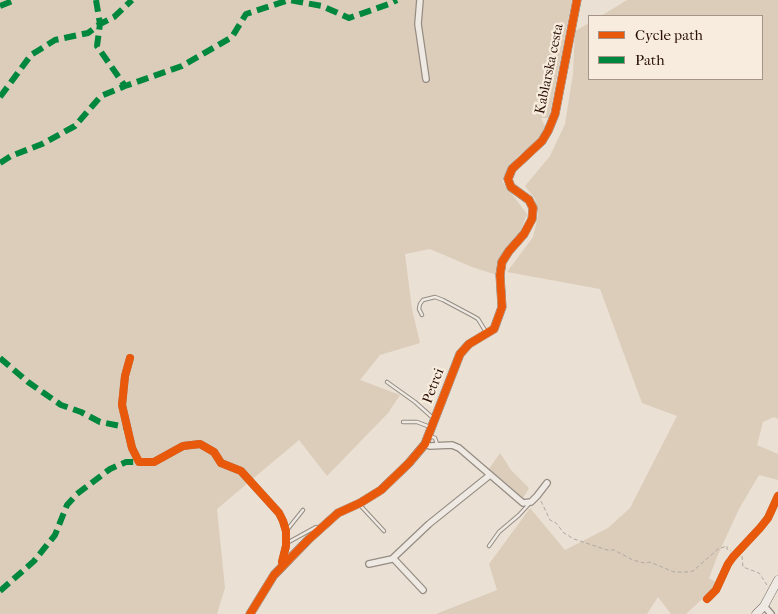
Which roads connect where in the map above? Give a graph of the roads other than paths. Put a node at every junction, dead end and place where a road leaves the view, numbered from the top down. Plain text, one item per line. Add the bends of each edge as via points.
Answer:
1 (420, 0) edge
2 (578, 0) edge
3 (426, 79) dead end
4 (542, 141) joint
5 (422, 315) dead end
6 (486, 334) junction
7 (130, 358) dead end
8 (388, 382) dead end
9 (434, 419) junction
10 (403, 422) dead end
11 (430, 431) junction
12 (425, 444) junction
13 (438, 445) junction
14 (490, 475) junction
15 (547, 483) dead end
16 (778, 496) edge
17 (531, 502) junction
18 (358, 504) junction
19 (303, 510) dead end
20 (316, 527) dead end
21 (384, 531) dead end
22 (286, 532) junction
23 (287, 543) junction
24 (489, 546) dead end
25 (393, 558) junction
26 (370, 564) dead end
27 (283, 565) junction
28 (778, 580) edge
29 (423, 590) dead end
30 (707, 599) dead end
31 (764, 606) junction
32 (250, 614) edge
33 (756, 614) edge
34 (771, 614) edge

1 - 3 street via 418,24
2 - 4 street, Kablarska cesta via 555,114
4 - 6 street, Petrci via 512,169 508,179 511,187 529,200 533,208 532,219 502,262 502,307 494,329
5 - 6 lane via 420,304 435,297 478,319
6 - 9 street, Petrci via 460,354
7 - 22 street via 122,405 132,448 139,462 154,462 183,446 200,444 214,452 221,463 241,471 279,513
8 - 9 lane
9 - 11 street, Petrci
10 - 11 lane via 417,422
11 - 12 street, Petrci
11 - 13 lane
12 - 13 street
12 - 18 street, Petrci via 381,490
13 - 14 street via 452,444 459,448
14 - 17 street via 523,503
14 - 25 street
15 - 17 street
16 - 30 street via 768,518 735,554 716,590
17 - 24 lane
18 - 21 lane
18 - 27 street, Petrci via 338,513
19 - 22 lane
20 - 23 lane
22 - 23 street
23 - 27 street
25 - 26 street
25 - 29 street
27 - 32 street, Petrci
28 - 31 street
31 - 33 street
31 - 34 street

